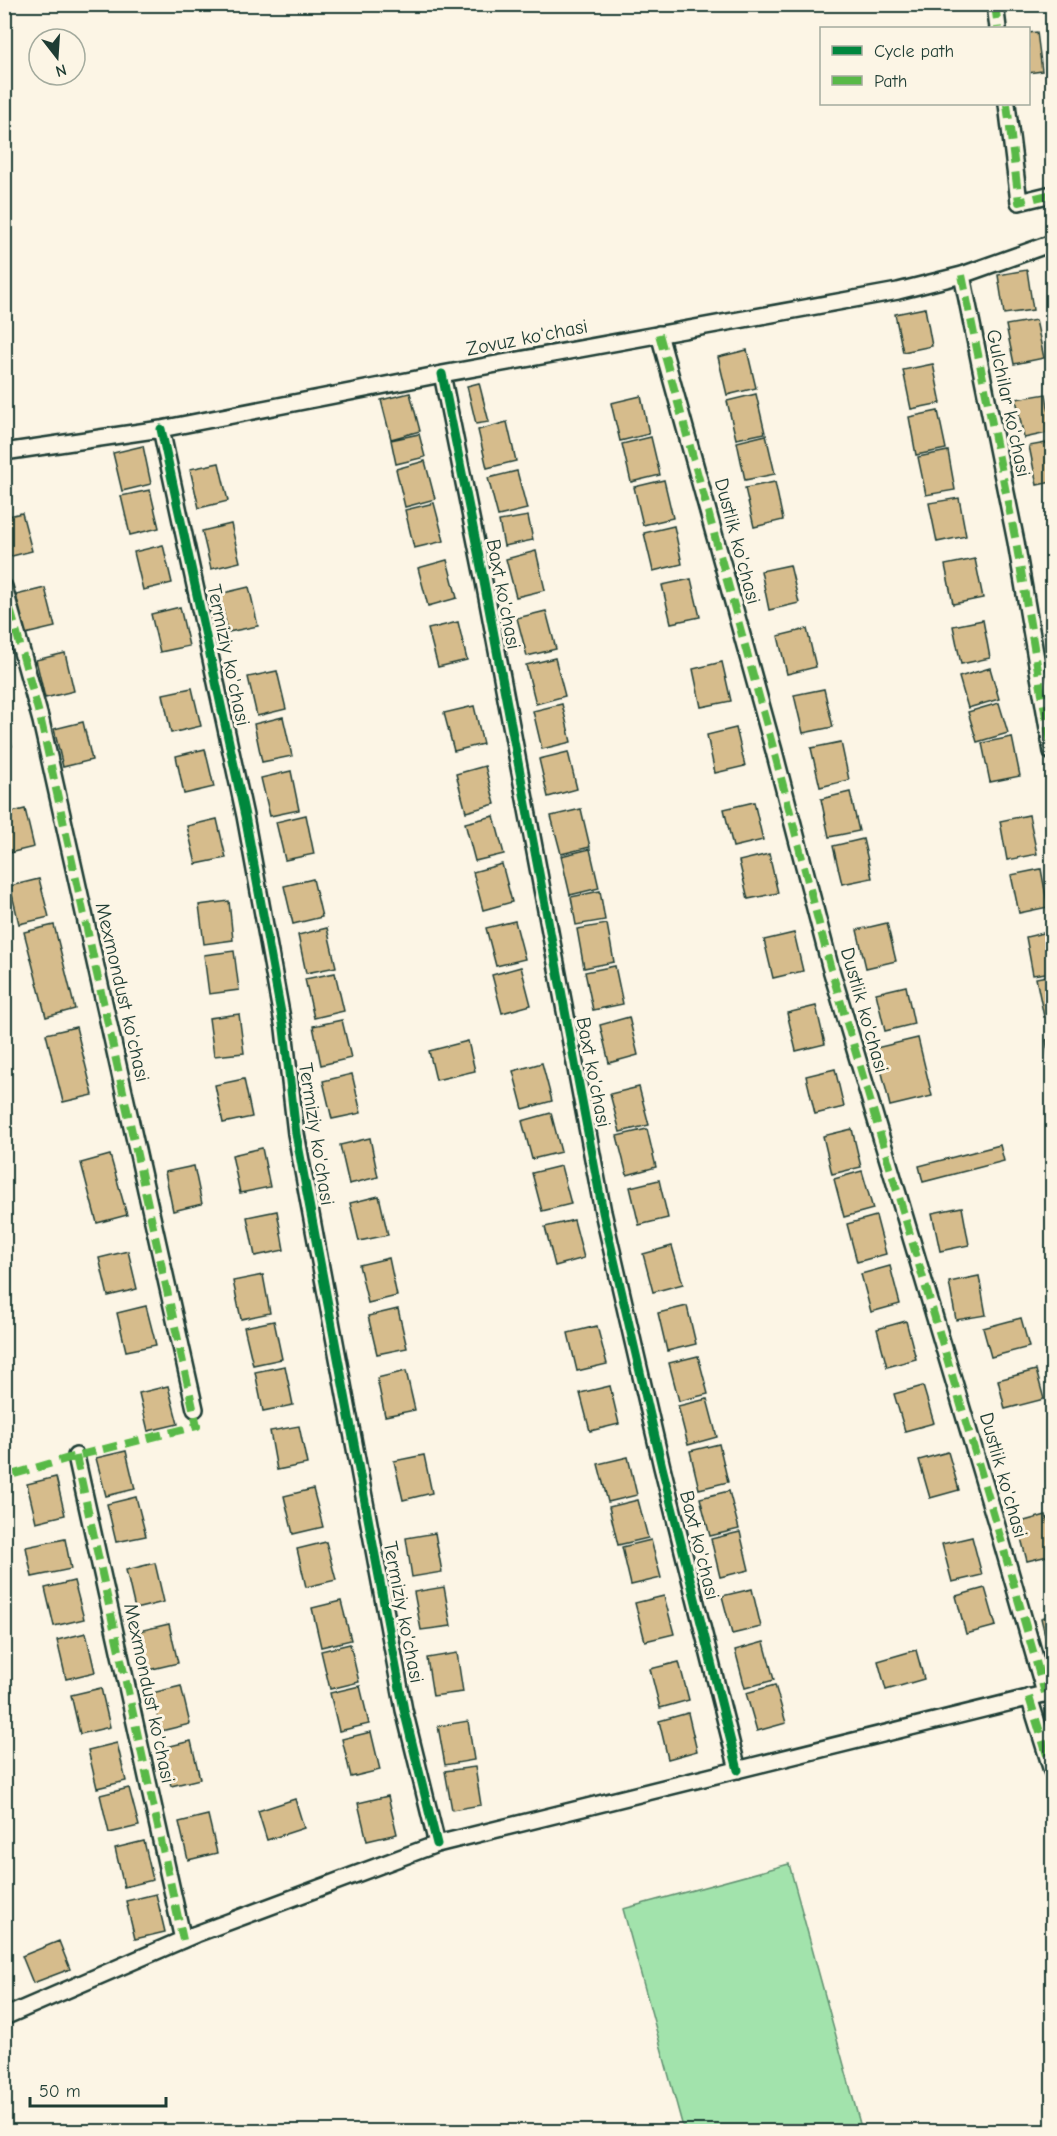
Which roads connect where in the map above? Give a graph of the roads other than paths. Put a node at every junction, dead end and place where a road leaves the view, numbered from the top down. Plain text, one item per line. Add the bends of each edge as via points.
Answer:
1 (995, 4) edge
2 (998, 27) edge
3 (1007, 105) edge
4 (1053, 194) edge
5 (1053, 243) edge
6 (962, 275) junction
7 (659, 334) junction
8 (442, 374) junction
9 (161, 429) junction
10 (4, 452) edge
11 (4, 586) edge
12 (1051, 729) edge
13 (1053, 752) edge
14 (195, 1409) dead end
15 (76, 1456) dead end
16 (1049, 1693) edge
17 (1029, 1697) junction
18 (738, 1770) junction
19 (1053, 1771) edge
20 (437, 1845) junction
21 (183, 1940) junction
22 (4, 2017) edge

1 - 2 street
3 - 4 street via 1019,202
5 - 6 street, Zovuz ko'chasi
6 - 7 street, Zovuz ko'chasi via 898,291
6 - 12 street, Gulchilar ko'chasi
7 - 8 street, Zovuz ko'chasi
7 - 16 street, Dustlik ko'chasi via 830,966
8 - 9 street, Zovuz ko'chasi
8 - 18 street, Baxt ko'chasi via 603,1212
9 - 10 street, Zovuz ko'chasi
9 - 20 street, Termiziy ko'chasi via 245,816 284,1029 296,1134 404,1710
11 - 14 street, Mexmondust ko'chasi via 41,721
12 - 13 street, Gulchilar ko'chasi
15 - 21 street, Mexmondust ko'chasi
16 - 17 street
17 - 18 street
17 - 19 street
18 - 20 street
20 - 21 street
21 - 22 street

